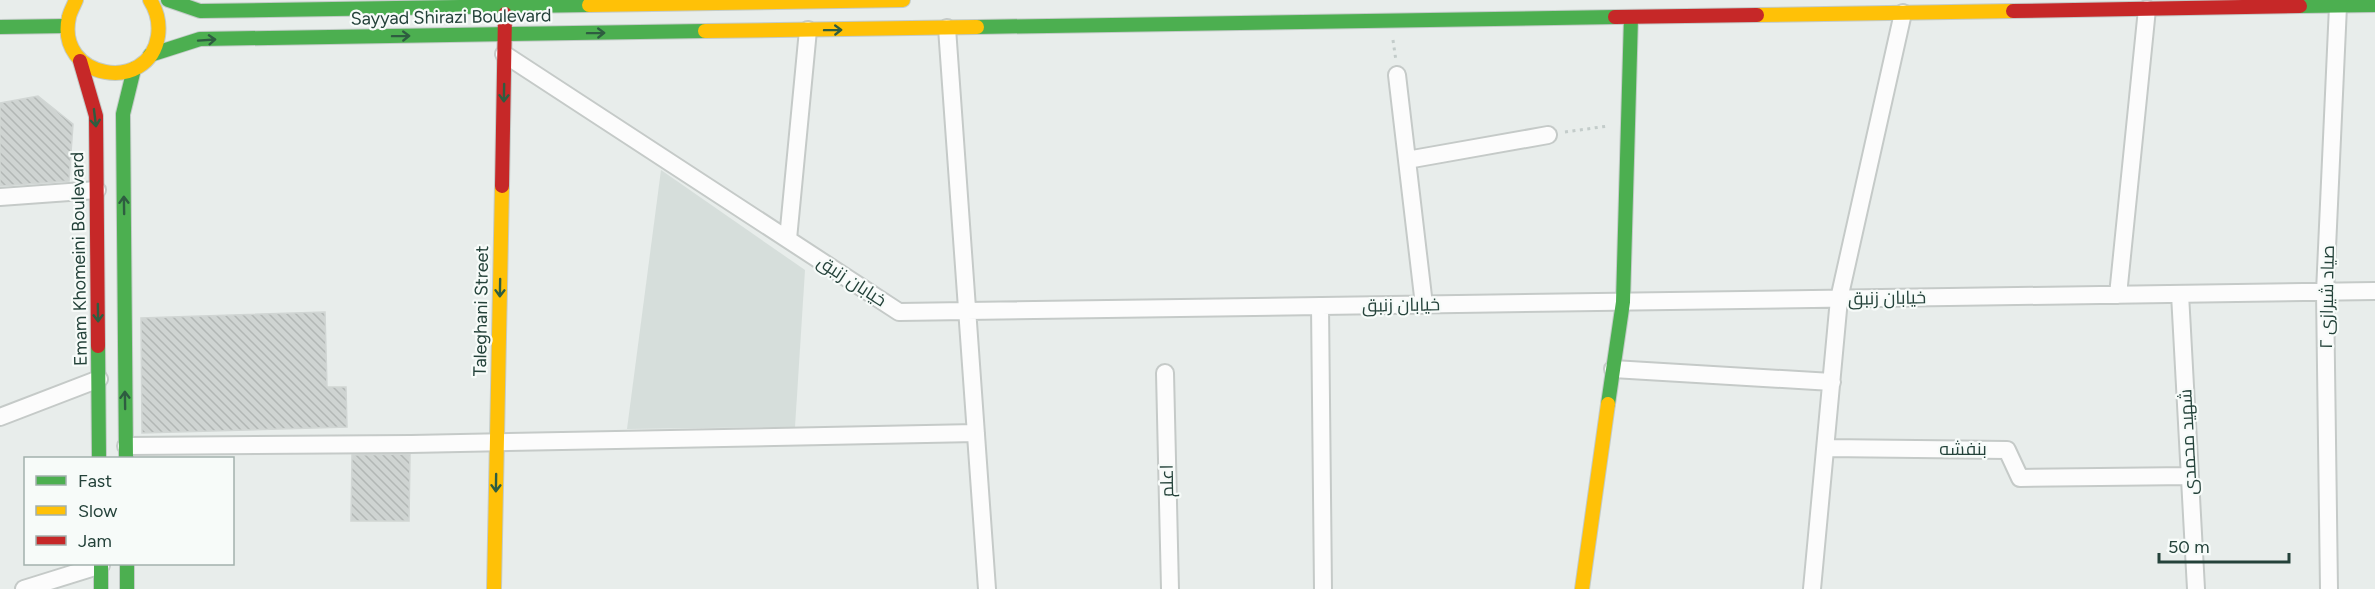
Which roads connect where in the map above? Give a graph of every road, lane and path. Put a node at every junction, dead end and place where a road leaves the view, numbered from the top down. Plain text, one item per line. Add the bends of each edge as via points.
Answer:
1 (76, 0) edge
2 (150, 0) edge
3 (168, 0) edge
4 (903, 0) edge
5 (1632, 0) edge
6 (840, 1) edge
7 (505, 3) edge
8 (408, 4) edge
9 (2375, 5) edge
10 (2338, 6) junction
11 (2147, 9) junction
12 (1903, 13) junction
13 (1631, 17) junction
14 (1390, 21) junction
15 (66, 26) junction
16 (0, 27) edge
17 (947, 28) junction
18 (808, 30) junction
19 (505, 35) junction
20 (504, 54) junction
21 (150, 55) junction
22 (80, 61) junction
23 (134, 69) junction
24 (1397, 75) joint
25 (1628, 123) junction
26 (1548, 135) joint
27 (1407, 160) junction
28 (97, 189) junction
29 (0, 198) edge
30 (788, 239) junction
31 (2375, 291) edge
32 (2325, 292) junction
33 (2180, 294) junction
34 (2118, 295) junction
35 (1839, 299) junction
36 (1623, 302) junction
37 (1424, 304) junction
38 (1320, 306) junction
39 (967, 311) junction
40 (1613, 369) junction
41 (1165, 373) dead end
42 (99, 379) junction
43 (1832, 382) junction
44 (0, 417) edge
45 (976, 433) junction
46 (496, 441) junction
47 (1826, 448) junction
48 (126, 452) edge
49 (99, 457) edge
50 (2190, 476) junction
51 (98, 565) edge
52 (101, 565) edge
53 (127, 565) edge
54 (24, 589) edge
55 (101, 589) edge
56 (127, 589) edge
57 (494, 589) edge
58 (987, 589) edge
59 (1170, 589) edge
60 (1323, 589) edge
61 (1582, 589) edge
62 (1812, 589) edge
63 (2196, 589) edge
64 (2329, 589) edge

1 - 15 main road
2 - 21 main road via 160,26 157,44
3 - 8 main road, Sayyad Shirazi Boulevard via 200,11
4 - 6 main road, Sayyad Shirazi Boulevard
5 - 13 main road
6 - 7 main road, Sayyad Shirazi Boulevard
7 - 8 main road, Sayyad Shirazi Boulevard
7 - 19 main road, Taleghani Street
9 - 10 main road, Sayyad Shirazi Boulevard
10 - 11 main road, Sayyad Shirazi Boulevard
10 - 32 street, صیاد شیرازی ۲
11 - 12 main road, Sayyad Shirazi Boulevard
11 - 34 street
12 - 13 main road, Sayyad Shirazi Boulevard
12 - 35 street
13 - 14 main road, Sayyad Shirazi Boulevard
13 - 25 main road
14 - 17 main road, Sayyad Shirazi Boulevard
14 - 24 path
15 - 16 main road
15 - 22 main road, Emam Khomeini Boulevard via 70,46
18 -> 17 main road, Sayyad Shirazi Boulevard
17 - 39 street
19 -> 18 main road, Sayyad Shirazi Boulevard
18 - 30 street
19 - 20 main road, Taleghani Street
21 -> 19 main road, Sayyad Shirazi Boulevard via 200,39
20 - 30 street, خیابان زنبق
20 -> 46 main road, Taleghani Street
21 - 23 main road
22 - 23 main road via 96,71 114,74
22 -> 28 main road, Emam Khomeini Boulevard via 96,116
48 -> 23 main road via 123,114
24 - 27 street
25 - 26 path
25 - 36 main road
26 - 27 street
27 - 37 street
28 - 29 street
28 -> 42 main road, Emam Khomeini Boulevard
30 - 39 street, خیابان زنبق via 899,312
31 - 32 street, خیابان زنبق
32 - 33 street, خیابان زنبق
32 - 64 street, صیاد شیرازی ۲
33 - 34 street, خیابان زنبق
33 - 50 street, شهید محمدی
34 - 35 street, خیابان زنبق
35 - 36 street, خیابان زنبق
35 - 43 street
36 - 37 street, خیابان زنبق
36 - 40 main road
37 - 38 street, خیابان زنبق
38 - 39 street, خیابان زنبق
38 - 60 street
39 - 45 street
40 - 43 street
40 - 61 main road
41 - 59 street, اعلم
42 - 44 street
42 - 49 main road, Emam Khomeini Boulevard
43 - 47 street
45 - 46 street
45 - 58 street
46 - 48 street
46 -> 57 main road, Taleghani Street
47 - 50 street, بنفشه via 2007,450 2020,478
47 - 62 street
50 - 63 street, شهید محمدی
51 - 54 street
52 - 55 main road
53 - 56 main road

